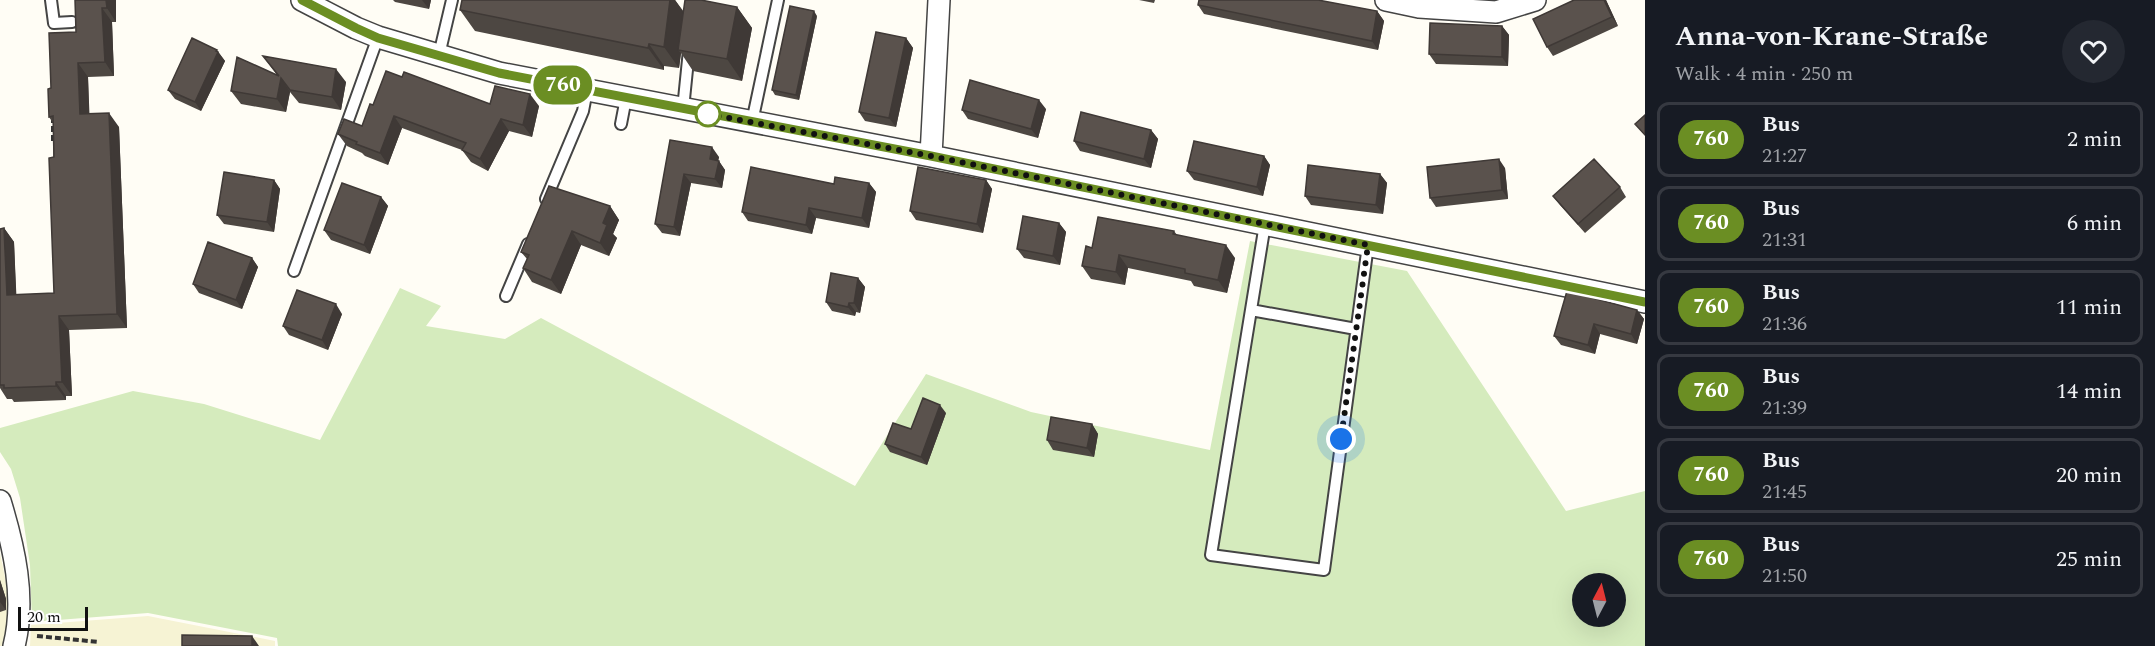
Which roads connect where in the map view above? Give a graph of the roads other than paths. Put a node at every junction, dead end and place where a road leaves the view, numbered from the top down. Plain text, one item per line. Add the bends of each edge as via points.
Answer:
1 (51, 0) edge
2 (302, 0) edge
3 (452, 0) edge
4 (778, 0) edge
5 (939, 0) edge
6 (1386, 0) edge
7 (1535, 0) edge
8 (72, 22) dead end
9 (378, 38) junction
10 (690, 40) edge
11 (439, 55) junction
12 (587, 90) junction
13 (626, 98) junction
14 (683, 109) junction
15 (752, 122) junction
16 (621, 124) dead end
17 (931, 156) junction
18 (542, 209) edge
19 (1265, 224) junction
20 (533, 230) edge
21 (1368, 245) junction
22 (294, 271) dead end
23 (506, 296) dead end
24 (1645, 302) edge
25 (1251, 310) junction
26 (1356, 329) junction
27 (0, 501) edge
28 (16, 640) edge

1 - 8 lane via 54,23
2 - 9 street
3 - 11 lane
4 - 15 lane
5 - 17 street
6 - 7 street via 1419,7 1496,12
9 - 11 street
9 - 22 lane
10 - 14 lane
11 - 12 street via 499,73
12 - 13 street
12 - 18 lane via 583,111
13 - 14 street
13 - 16 lane
14 - 15 street
15 - 17 street
17 - 19 street
19 - 21 street
19 - 25 lane
20 - 23 lane
21 - 24 street
21 - 26 lane
25 - 26 lane
25 - 26 lane via 1211,555 1324,570
27 - 28 street via 18,584

